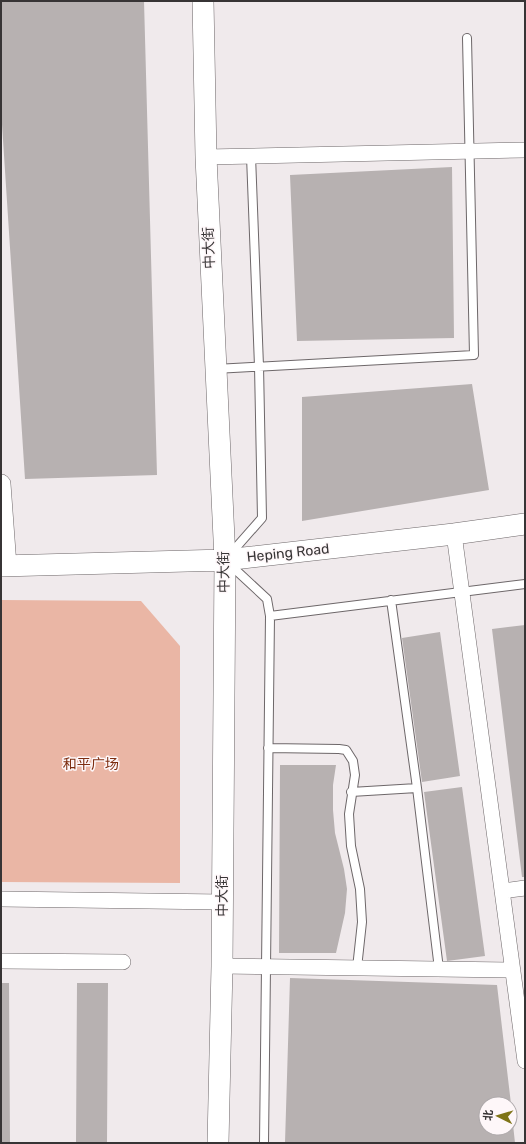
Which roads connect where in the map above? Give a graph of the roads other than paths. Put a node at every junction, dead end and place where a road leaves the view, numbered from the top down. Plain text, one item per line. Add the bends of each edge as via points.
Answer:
1 (203, 1) edge
2 (467, 38) dead end
3 (525, 150) edge
4 (470, 151) junction
5 (251, 156) junction
6 (206, 157) junction
7 (259, 366) junction
8 (214, 369) junction
9 (1, 484) edge
10 (525, 524) edge
11 (454, 534) junction
12 (225, 560) junction
13 (4, 566) edge
14 (525, 584) edge
15 (462, 591) junction
16 (391, 600) junction
17 (270, 616) junction
18 (268, 748) junction
19 (417, 788) junction
20 (351, 792) junction
21 (525, 888) edge
22 (502, 891) junction
23 (1, 899) edge
24 (222, 902) junction
25 (1, 961) edge
26 (123, 962) dead end
27 (222, 966) junction
28 (267, 966) junction
29 (357, 968) junction
30 (439, 969) junction
31 (513, 970) junction
32 (525, 1061) edge
33 (218, 1143) edge
34 (264, 1143) edge

1 - 6 main road, 中大街
2 - 4 lane
3 - 4 street
4 - 5 street
4 - 7 lane via 474,355
5 - 6 street
5 - 7 lane
6 - 8 main road, 中大街
7 - 8 lane
7 - 12 lane via 262,518
8 - 12 main road, 中大街
9 - 13 street
10 - 11 main road, Heping Road
11 - 12 main road, Heping Road
11 - 15 street
12 - 13 main road, Heping Road
12 - 17 lane via 267,599
12 - 24 main road, 中大街
14 - 15 lane
15 - 16 lane
15 - 22 street
16 - 17 lane
16 - 19 lane
17 - 18 lane
18 - 20 lane via 346,750 354,761
18 - 28 lane
19 - 20 lane
19 - 30 lane
20 - 29 lane via 351,846 360,889 362,922
21 - 22 street
22 - 31 street
23 - 24 street
24 - 27 main road, 中大街
25 - 26 street
27 - 28 street
27 - 33 main road, 中大街
28 - 29 street
28 - 34 lane
29 - 30 street
30 - 31 street
31 - 32 street

